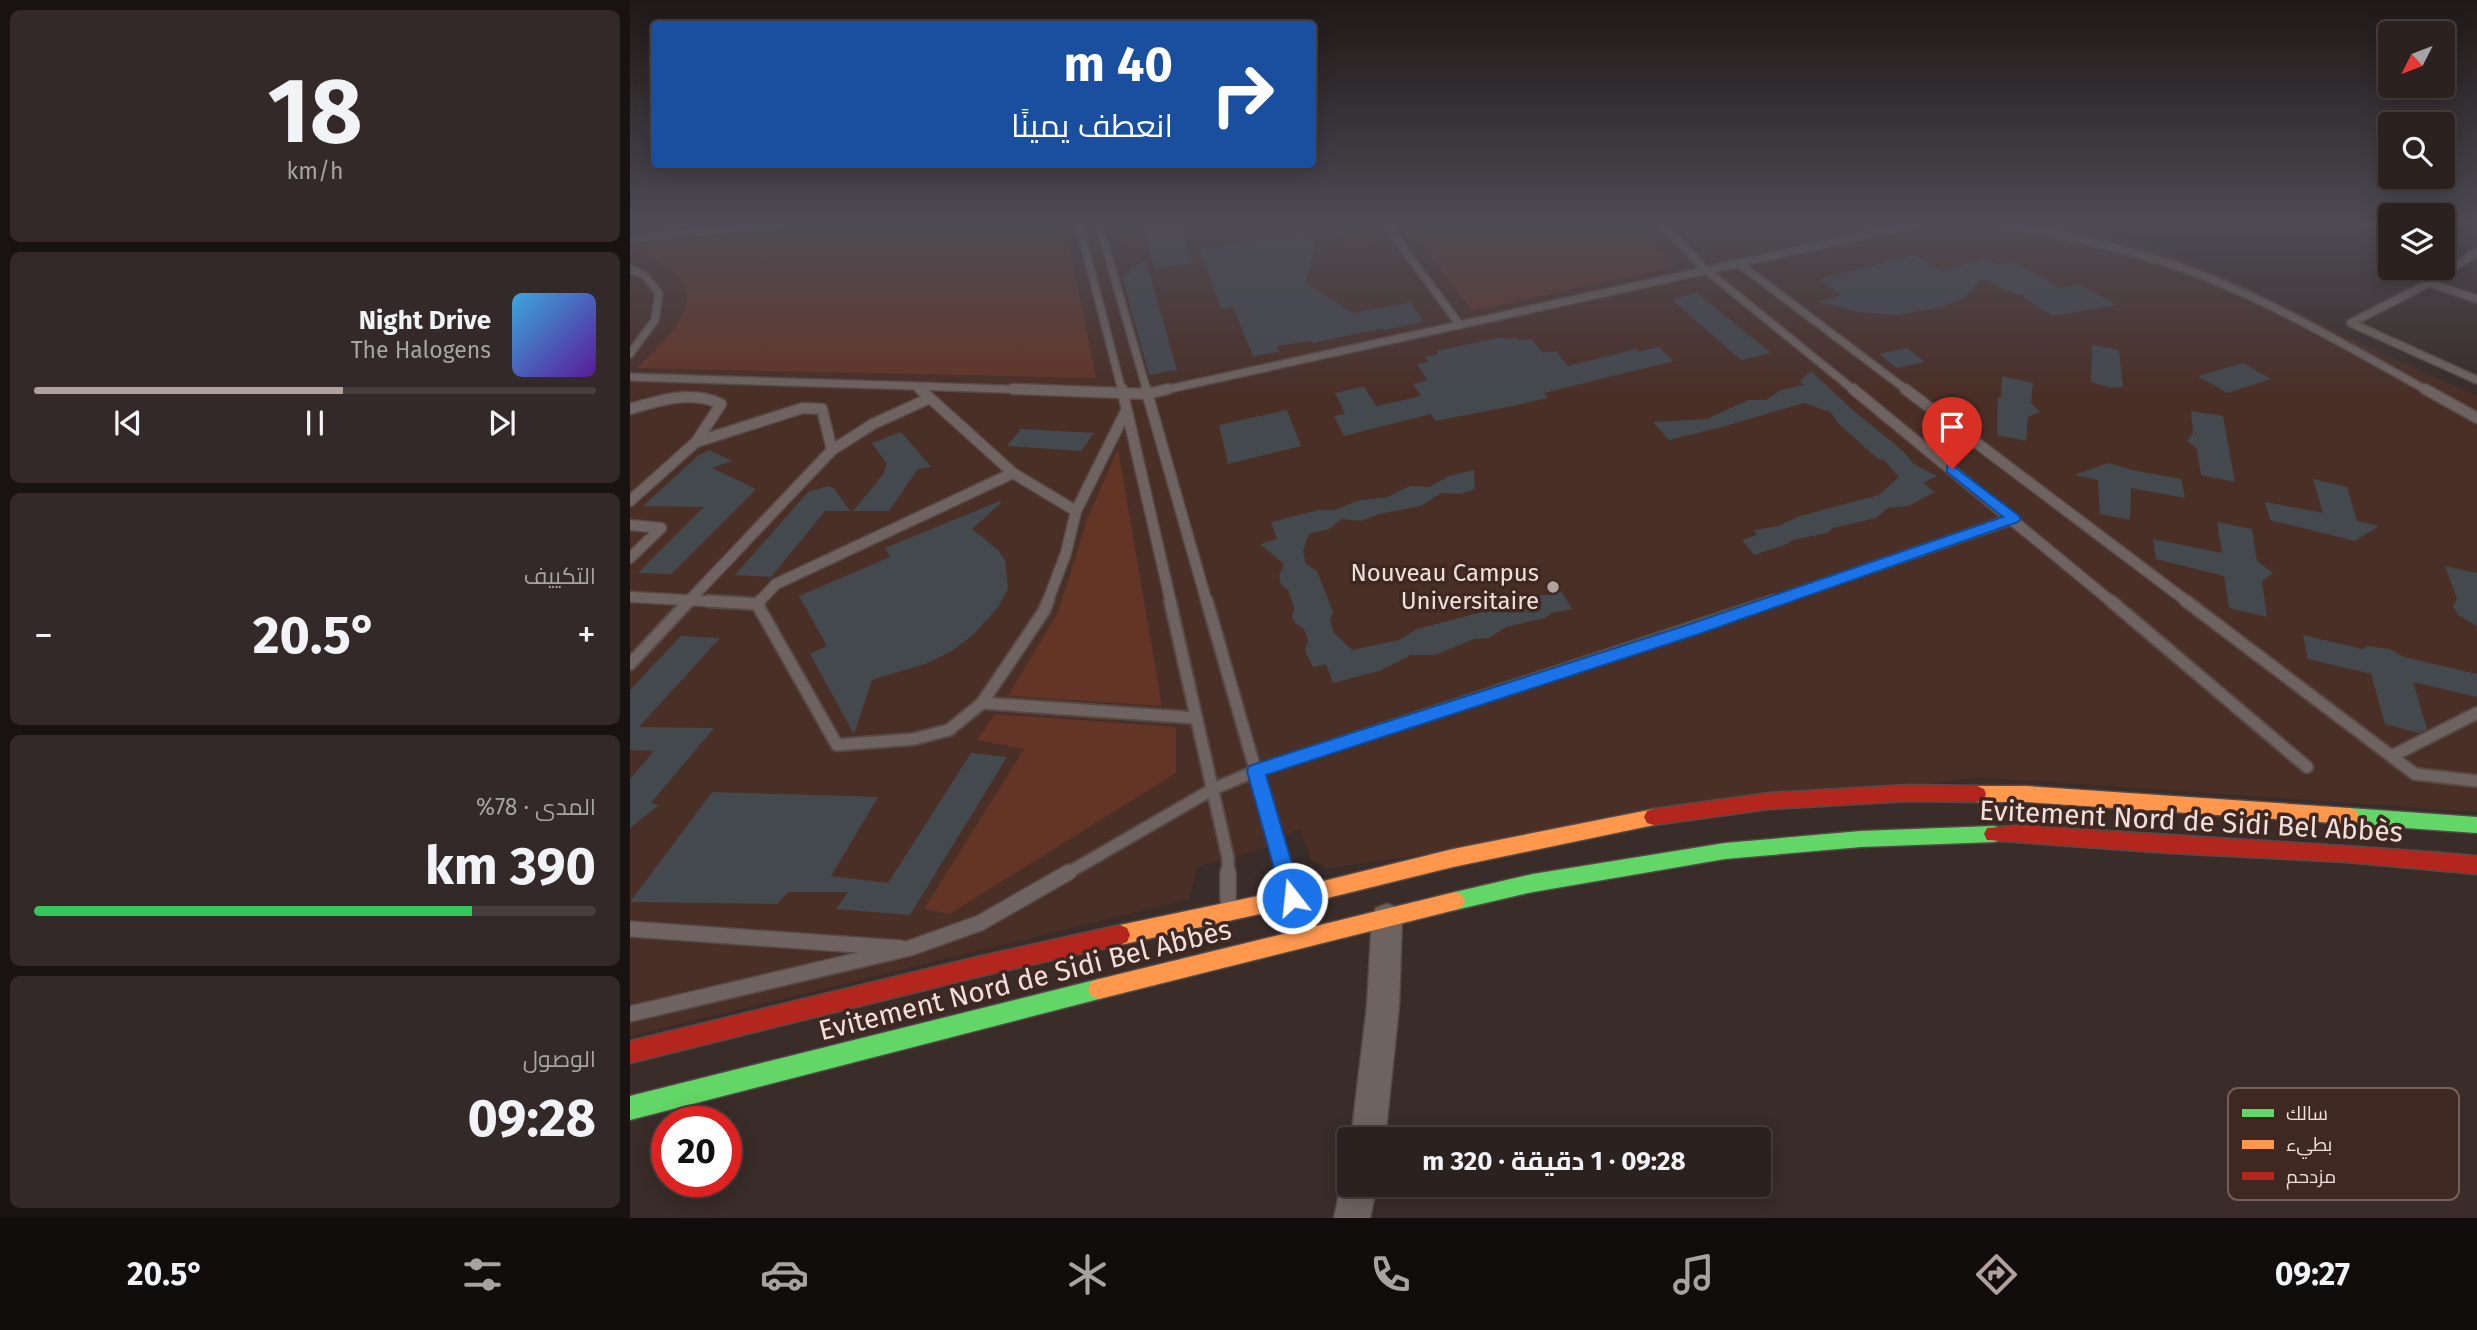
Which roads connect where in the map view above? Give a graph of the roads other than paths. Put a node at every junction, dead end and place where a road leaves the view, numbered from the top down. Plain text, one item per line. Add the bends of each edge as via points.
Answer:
1 (649, 281) edge
2 (1094, 281) edge
3 (1115, 281) edge
4 (1427, 281) edge
5 (1658, 281) edge
6 (1719, 281) edge
7 (1762, 281) edge
8 (2213, 281) edge
9 (2432, 281) edge
10 (2429, 283) junction
11 (2477, 299) edge
12 (1460, 325) junction
13 (630, 354) edge
14 (630, 377) edge
15 (2477, 380) edge
16 (916, 386) junction
17 (1120, 393) junction
18 (1147, 394) junction
19 (930, 398) junction
20 (630, 409) edge
21 (1125, 413) junction
22 (2477, 418) edge
23 (696, 442) junction
24 (832, 450) junction
25 (1013, 472) junction
26 (630, 501) edge
27 (1076, 512) junction
28 (2013, 519) junction
29 (630, 525) edge
30 (630, 558) edge
31 (630, 597) edge
32 (692, 599) junction
33 (757, 604) junction
34 (630, 664) edge
35 (982, 703) junction
36 (2477, 713) edge
37 (1196, 718) junction
38 (2394, 755) junction
39 (2307, 766) dead end
40 (1256, 771) junction
41 (2477, 781) edge
42 (1213, 789) junction
43 (2477, 825) edge
44 (2477, 865) edge
45 (1292, 898) junction
46 (1228, 912) junction
47 (1387, 918) junction
48 (630, 929) edge
49 (910, 948) junction
50 (630, 1014) edge
51 (630, 1052) edge
52 (630, 1108) edge
53 (1369, 1127) edge
54 (1356, 1197) edge
55 (1352, 1218) edge

1 - 13 lane via 659,293 655,320
2 - 17 lane
3 - 18 lane
4 - 12 lane
5 - 12 lane
6 - 28 lane
7 - 38 lane
8 - 22 lane
9 - 10 lane
10 - 11 lane
10 - 15 lane via 2351,323
12 - 18 lane
14 - 16 lane
16 - 17 lane
16 - 19 lane
17 - 18 lane
17 - 21 lane
18 - 40 lane
19 - 24 lane via 873,424
19 - 25 lane
20 - 23 lane via 681,397 709,396 721,404
21 - 27 lane
21 - 37 lane
23 - 24 lane via 803,408 822,409
23 - 26 lane
24 - 32 lane
25 - 27 lane
25 - 33 lane via 776,584
27 - 35 lane via 1044,611
28 - 39 lane
28 - 40 lane
29 - 30 lane via 661,528
31 - 32 lane
32 - 33 lane
32 - 34 lane
33 - 35 lane via 837,745 914,739 949,730
35 - 37 lane
36 - 38 lane
37 - 42 lane
38 - 41 lane via 2415,774
40 - 42 lane
40 - 45 lane
42 - 46 lane via 1228,859
42 - 49 lane via 980,923
43 - 45 highway, Evitement Nord de Sidi Bel Abbès via 2026,794 1877,794 1769,801 1625,821
44 - 47 highway, Evitement Nord de Sidi Bel Abbès via 2024,833 1861,839 1642,863
45 - 46 highway, Evitement Nord de Sidi Bel Abbès
46 - 51 highway, Evitement Nord de Sidi Bel Abbès via 977,967
47 - 52 highway, Evitement Nord de Sidi Bel Abbès
47 - 53 street
48 - 49 lane
49 - 50 lane
54 - 55 street

